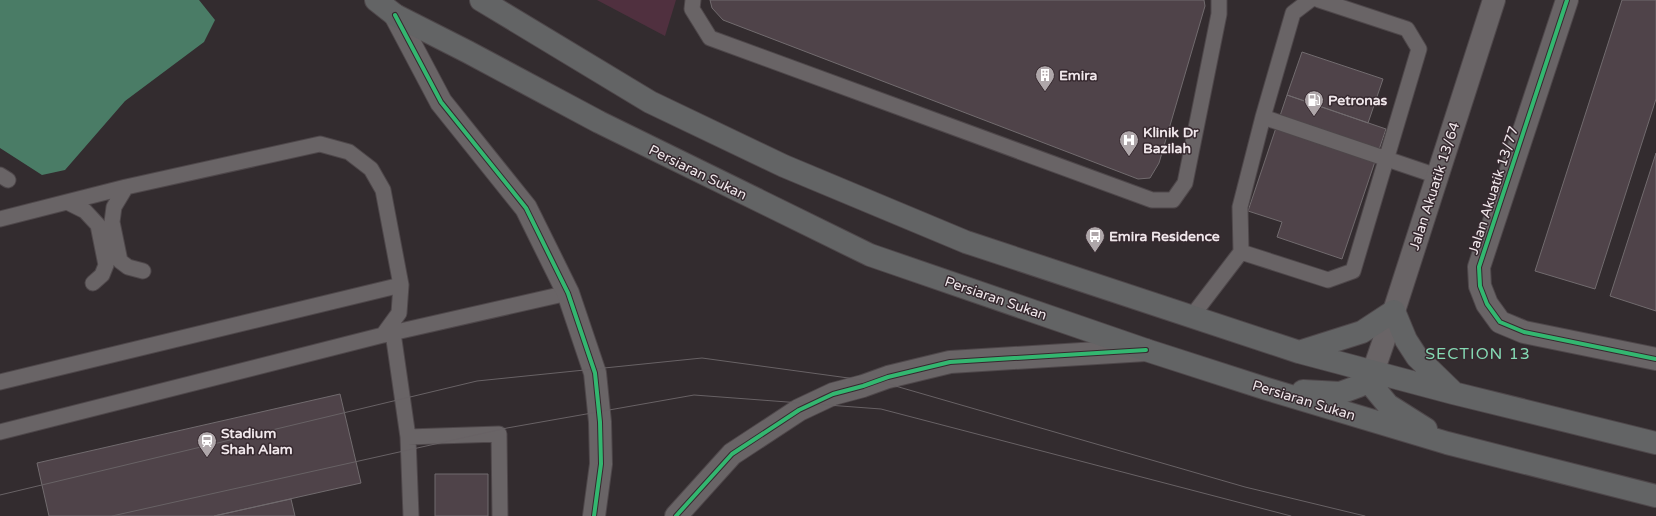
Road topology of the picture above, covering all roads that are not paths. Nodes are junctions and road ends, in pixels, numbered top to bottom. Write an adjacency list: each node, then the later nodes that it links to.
1 (376, 0): 10 (main road, Persiaran Sukan)
2 (481, 0): 24 (main road)
3 (693, 0): 4 (lane)
4 (1219, 0)
5 (1310, 0): 11 (lane)
6 (1319, 0): 9 (lane)
7 (1567, 0): 28 (street, Jalan Akuatik 13/77)
8 (1492, 1): 13 (street, Jalan Akuatik 13/64)
9 (1358, 6): 12 (lane)
10 (395, 15): 22 (street); 26 (main road, Persiaran Sukan)
11 (1263, 117): 12 (lane); 17 (lane)
12 (1386, 158): 13 (lane); 17 (lane)
13 (1437, 176): 23 (street, Jalan Akuatik 13/64)
14 (126, 187): 15 (lane); 18 (lane); 21 (lane)
15 (67, 202): 16 (lane); 18 (lane)
16 (0, 218)
17 (1241, 252): 24 (lane)
18 (113, 263): 19 (lane); 20 (lane)
19 (143, 271)
20 (93, 282)
21 (401, 285): 25 (lane); 30 (lane)
22 (568, 293): 25 (lane); 40 (street)
23 (1394, 311): 27 (main road); 29 (street, Jalan Akuatik 13/64); 32 (main road)
24 (1192, 316): 27 (main road)
25 (388, 334): 33 (lane); 34 (lane)
26 (1146, 350): 31 (main road, Persiaran Sukan); 41 (street)
27 (1299, 352): 29 (main road)
28 (1656, 359)
29 (1373, 372): 31 (main road); 32 (main road); 35 (main road)
30 (0, 382)
31 (1267, 389): 35 (main road, Persiaran Sukan)
32 (1454, 393): 36 (main road)
33 (0, 432)
34 (408, 437): 38 (lane); 39 (lane)
35 (1448, 443): 37 (main road, Persiaran Sukan)
36 (1656, 443)
37 (1656, 496)
38 (411, 516)
39 (500, 516)
40 (594, 516)
41 (676, 516)

